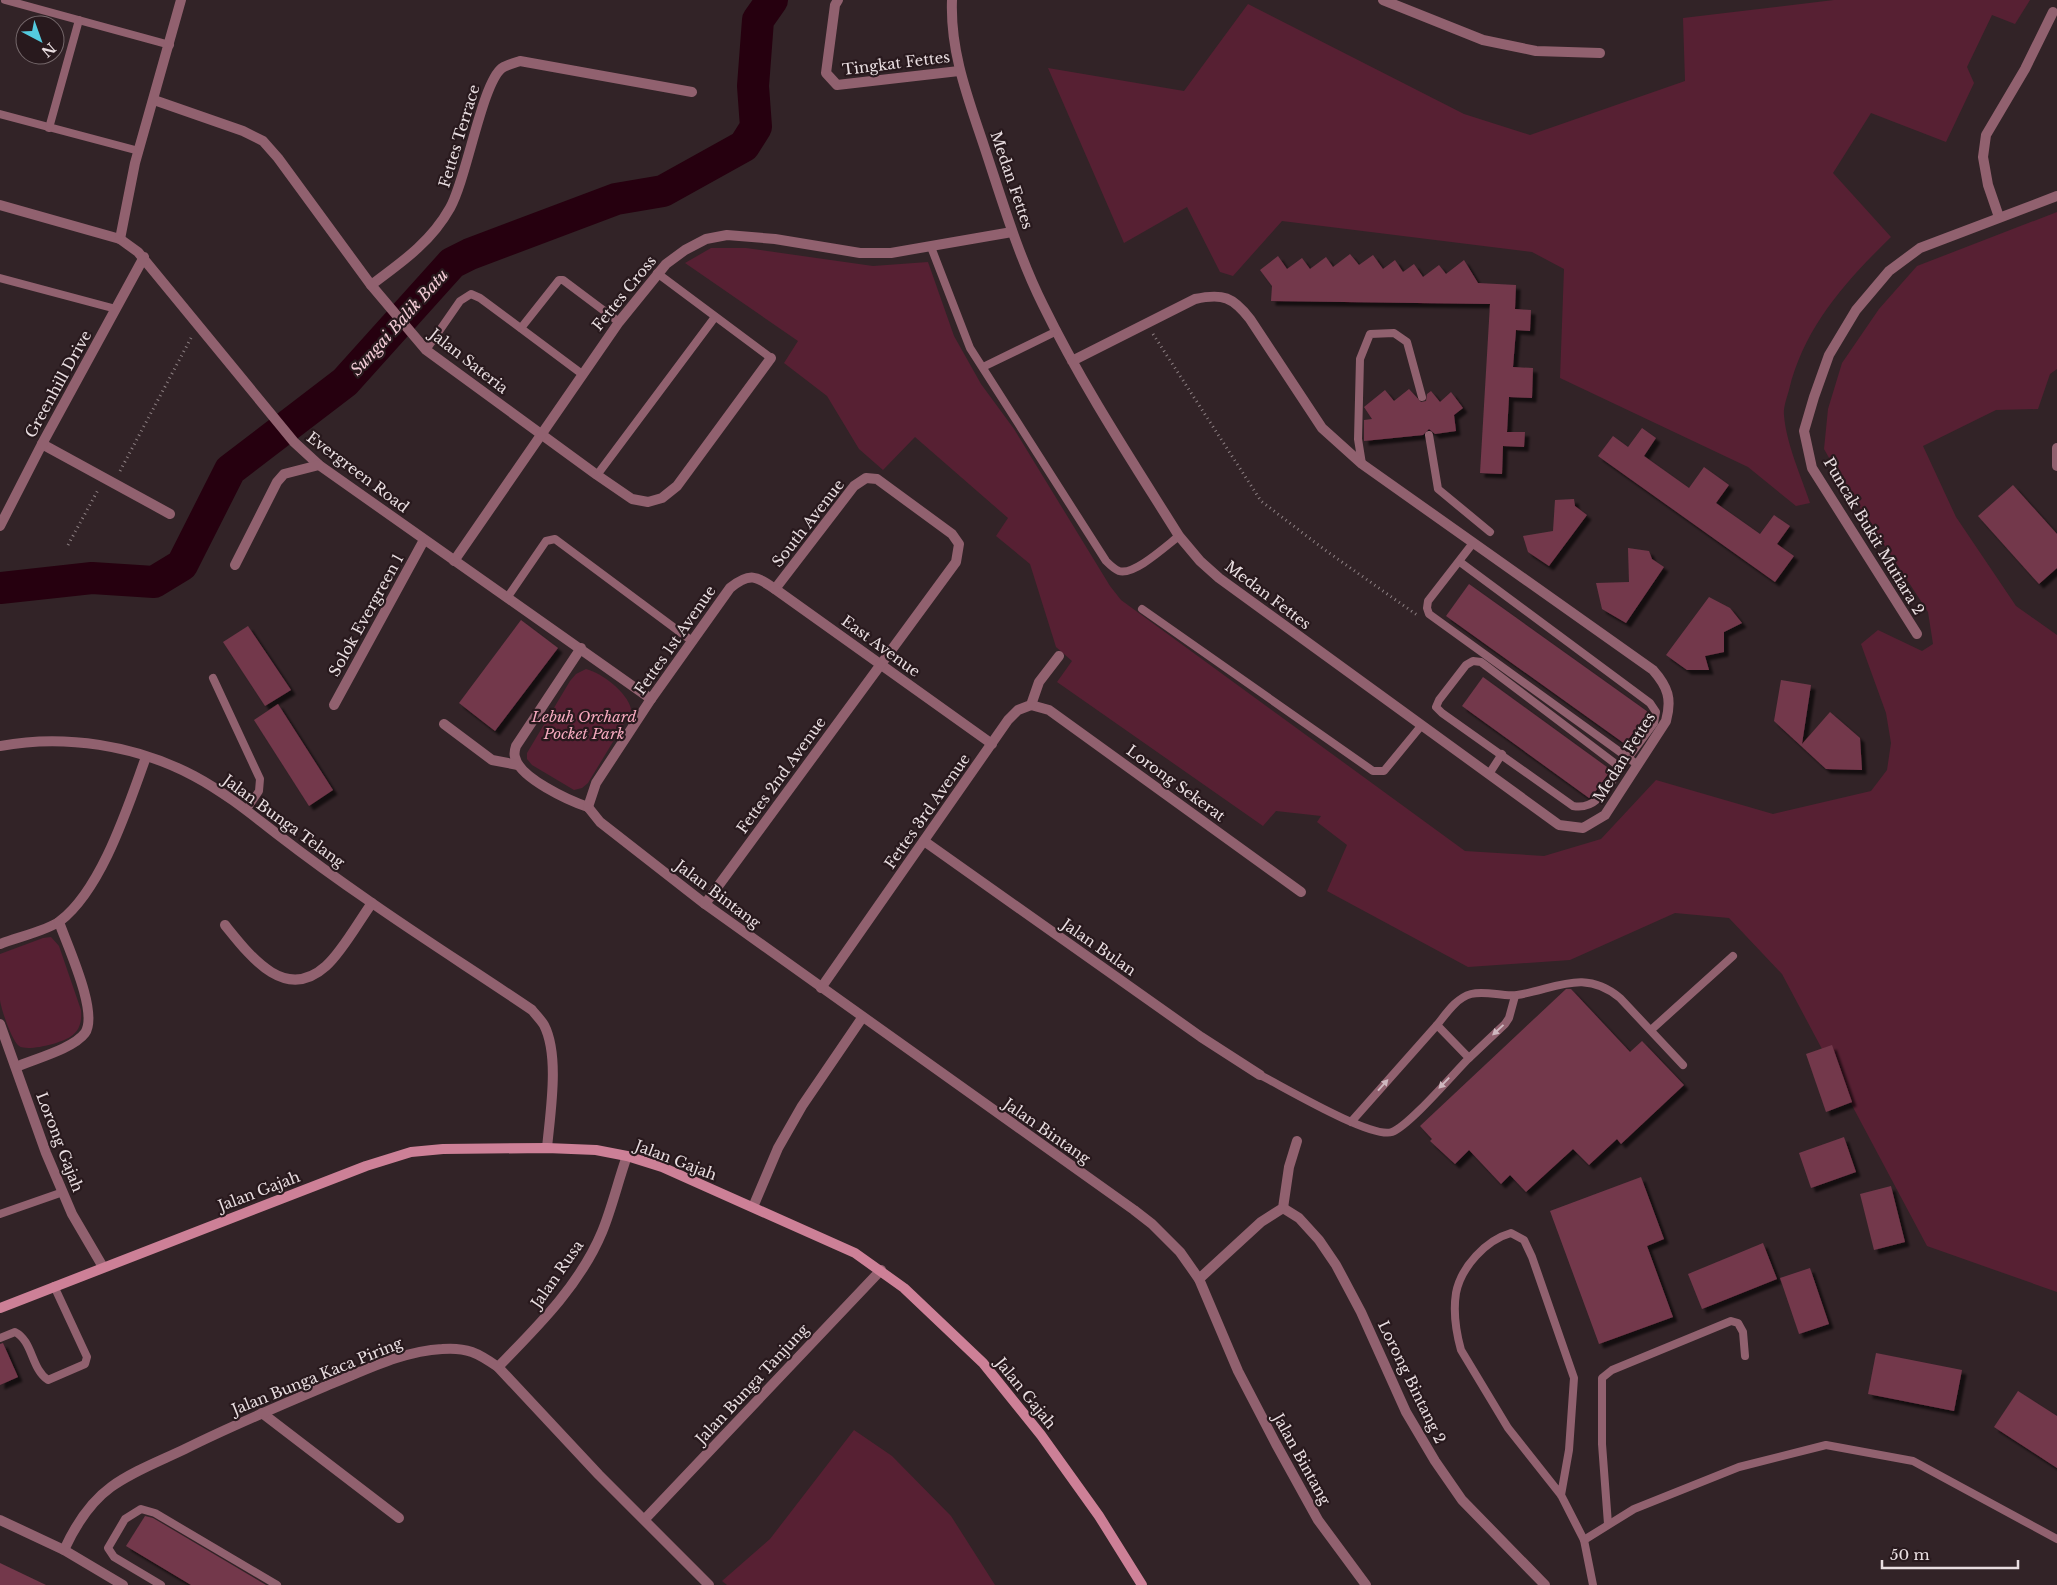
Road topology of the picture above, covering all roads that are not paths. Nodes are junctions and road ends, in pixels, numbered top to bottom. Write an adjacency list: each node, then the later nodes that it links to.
1 (5, 0): 7 (lane)
2 (181, 0): 8 (street)
3 (838, 0): 10 (street, Tingkat Fettes)
4 (952, 0): 10 (street, Medan Fettes)
5 (1383, 0): 9 (street)
6 (2053, 12): 18 (street)
7 (79, 20): 8 (lane); 14 (lane)
8 (170, 45): 12 (street)
9 (1600, 53)
10 (959, 71): 19 (street, Medan Fettes)
11 (692, 92): 25 (street, Fettes Terrace)
12 (154, 100): 15 (street); 25 (street, Jalan Sateria)
13 (0, 114): 14 (lane)
14 (49, 128): 15 (lane)
15 (139, 151): 20 (street)
16 (2057, 196): 18 (street, Puncak Bukit Mutiara 2)
17 (0, 205): 20 (street, Evergreen Road)
18 (1999, 217): 59 (street, Puncak Bukit Mutiara 2)
19 (1012, 232): 21 (street, Fettes Cross); 30 (street, Medan Fettes)
20 (120, 239): 22 (street, Evergreen Road)
21 (931, 247): 23 (street, Fettes Cross); 34 (lane)
22 (144, 257): 26 (street, Greenhill Drive); 42 (street, Evergreen Road)
23 (657, 273): 27 (lane); 28 (street, Fettes Cross)
24 (0, 278): 26 (lane)
25 (372, 285): 31 (street, Jalan Sateria)
26 (116, 309): 39 (street, Greenhill Drive)
27 (715, 317): 32 (lane); 44 (lane)
28 (619, 322): 29 (lane); 35 (street, Fettes Cross)
29 (521, 328): 31 (lane); 35 (lane)
30 (1057, 331): 33 (street, Medan Fettes); 34 (lane)
31 (426, 350): 37 (street, Jalan Sateria)
32 (771, 358): 44 (street, Jalan Sateria)
33 (1072, 361): 41 (street, Medan Fettes); 48 (street, Medan Fettes)
34 (983, 368): 48 (lane)
35 (582, 374): 37 (street, Fettes Cross)
36 (1422, 397): 41 (lane)
37 (541, 435): 44 (street, Jalan Sateria); 52 (street, Fettes Cross)
38 (1429, 435): 47 (lane)
39 (42, 444): 45 (street); 46 (street, Greenhill Drive)
40 (2057, 448): 43 (street)
41 (1362, 464): 50 (street, Medan Fettes)
42 (319, 465): 49 (street, Evergreen Road); 54 (street)
43 (2057, 466)
44 (596, 475)
45 (170, 514)
46 (0, 526)
47 (1490, 532)
48 (1179, 536): 69 (street, Medan Fettes)
49 (424, 540): 52 (street, Evergreen Road); 66 (street, Solok Evergreen 1)
50 (1473, 543): 53 (lane); 76 (street, Medan Fettes)
51 (959, 544): 56 (street, South Avenue); 63 (street, Fettes 2nd Avenue)
52 (454, 561): 57 (street, Evergreen Road)
53 (1460, 562): 74 (lane); 74 (lane)
54 (235, 565)
55 (750, 576): 56 (street, East Avenue); 60 (street, Fettes 1st Avenue)
56 (775, 589): 63 (street, East Avenue)
57 (508, 598): 60 (lane); 61 (street, Evergreen Road)
58 (1142, 608): 69 (lane)
59 (1917, 634)
60 (692, 642): 65 (street, Fettes 1st Avenue)
61 (581, 648): 65 (street, Evergreen Road); 75 (street)
62 (1059, 656): 67 (street)
63 (881, 664): 70 (street, East Avenue); 83 (street, Fettes 2nd Avenue)
64 (213, 678): 79 (lane)
65 (651, 699): 78 (street, Fettes 1st Avenue)
66 (334, 705)
67 (1031, 705): 70 (street, Fettes 3rd Avenue); 81 (street, Lorong Sekerat)
68 (444, 724): 75 (street)
69 (1422, 726): 77 (street, Medan Fettes)
70 (992, 744): 80 (street, Fettes 3rd Avenue)
71 (0, 746): 73 (street, Jalan Bunga Telang)
72 (1502, 754): 72 (lane); 77 (lane)
73 (146, 757): 79 (street, Jalan Bunga Telang); 84 (street)
74 (1628, 758): 76 (lane)
75 (518, 765): 78 (street)
76 (1638, 765): 77 (street, Medan Fettes)
77 (1489, 774)
78 (588, 807): 83 (street, Jalan Bintang)
79 (247, 809): 82 (street, Jalan Bunga Telang)
80 (924, 841): 88 (street, Fettes 3rd Avenue); 97 (street, Jalan Bulan)
81 (1301, 892)
82 (372, 903): 85 (street); 100 (street, Jalan Bunga Telang)
83 (705, 904): 88 (street, Jalan Bintang)
84 (59, 922): 86 (street); 96 (street)
85 (225, 925)
86 (0, 944)
87 (1734, 956): 93 (lane)
88 (821, 988): 90 (street, Jalan Bintang)
89 (1515, 996): 92 (lane); 93 (lane); 94 (lane, one-way to 94)
90 (862, 1018): 103 (street); 108 (street, Jalan Bintang)
91 (0, 1024): 96 (street, Lorong Gajah)
92 (1437, 1025): 94 (lane); 98 (lane, one-way to 92)
93 (1651, 1030): 95 (lane)
94 (1469, 1058): 98 (lane, one-way to 98)
95 (1683, 1065)
96 (16, 1067): 102 (street, Lorong Gajah)
97 (1260, 1075): 98 (lane)
98 (1350, 1122)
99 (1297, 1141): 104 (street)
100 (547, 1148): 101 (street, Jalan Gajah); 106 (street, Jalan Gajah)
101 (626, 1156): 103 (street, Jalan Gajah); 113 (street, Jalan Rusa)
102 (63, 1192): 105 (lane); 106 (street, Lorong Gajah)
103 (753, 1207): 107 (street, Jalan Gajah)
104 (1283, 1208): 108 (street); 129 (street, Lorong Bintang 2)
105 (0, 1214)
106 (103, 1267): 109 (street, Jalan Gajah)
107 (881, 1270): 117 (street, Jalan Bunga Tanjung); 127 (street, Jalan Gajah)
108 (1199, 1279): 128 (street, Jalan Bintang)
109 (54, 1286): 110 (street, Jalan Gajah); 111 (lane)
110 (0, 1308)
111 (0, 1338)
112 (1745, 1356): 119 (lane)
113 (498, 1367): 114 (street, Jalan Bunga Kaca Piring); 117 (street, Jalan Bunga Kaca Piring)
114 (262, 1413): 116 (street); 122 (street, Jalan Bunga Kaca Piring)
115 (1561, 1495): 115 (lane); 121 (lane)
116 (399, 1518)
117 (645, 1519): 126 (street, Jalan Bunga Kaca Piring)
118 (0, 1520): 122 (street)
119 (1608, 1524): 120 (lane); 121 (lane)
120 (2057, 1539)
121 (1584, 1540): 130 (lane)
122 (64, 1550): 123 (street)
123 (123, 1585)
124 (161, 1585): 125 (lane)
125 (277, 1585)
126 (710, 1585)
127 (1142, 1585)
128 (1366, 1585)
129 (1545, 1585)
130 (1593, 1585)

